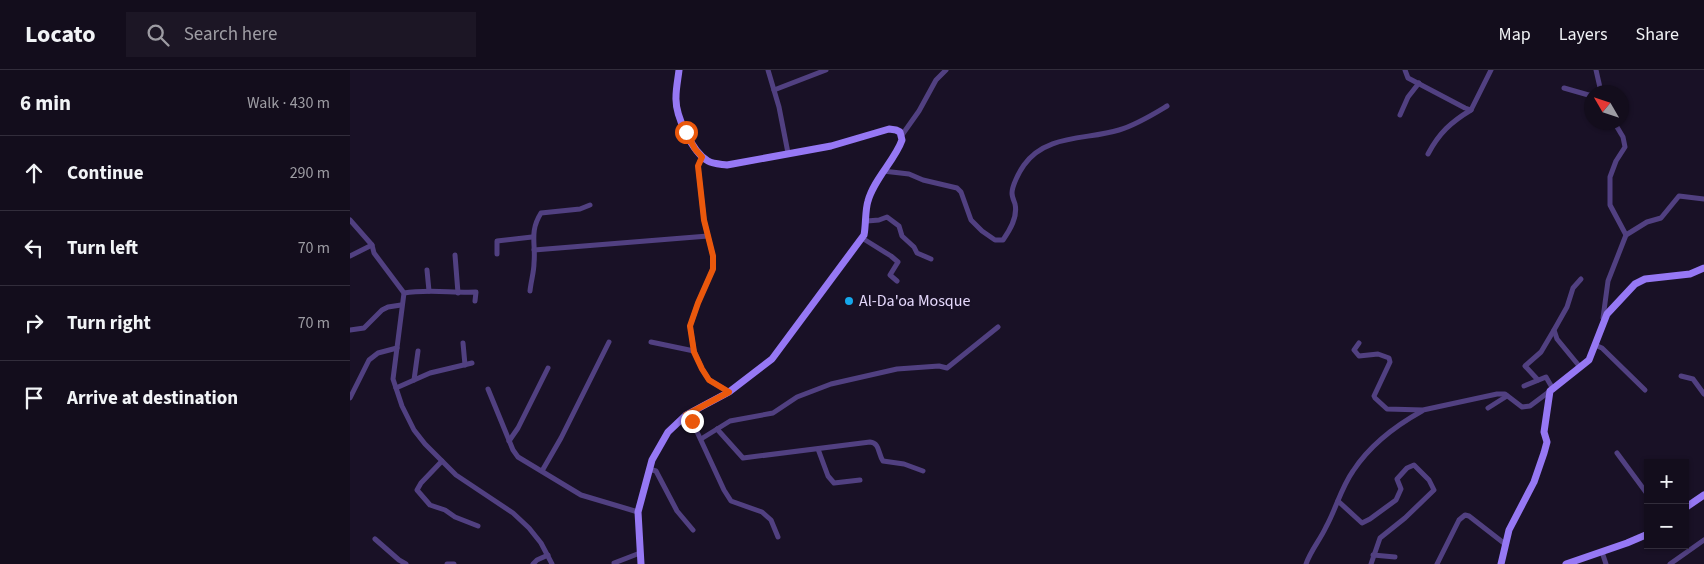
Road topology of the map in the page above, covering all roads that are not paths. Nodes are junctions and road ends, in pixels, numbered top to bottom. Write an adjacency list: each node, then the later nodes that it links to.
1 (679, 70): 20 (street)
2 (768, 70): 11 (street)
3 (826, 70): 11 (street)
4 (946, 70): 17 (street)
5 (1405, 70): 8 (street)
6 (1492, 70): 14 (street)
7 (1596, 70): 9 (street)
8 (1419, 83): 14 (street); 15 (street)
9 (1599, 85)
10 (1564, 88): 12 (street)
11 (774, 90): 18 (street)
12 (1584, 94)
13 (1167, 106): 21 (street)
14 (1471, 110): 19 (street)
15 (1400, 115)
16 (1619, 130): 26 (street)
17 (902, 135): 18 (street); 21 (street)
18 (788, 153): 20 (street)
19 (1428, 154)
20 (702, 157): 27 (street)
21 (882, 172): 25 (street)
22 (1704, 199): 26 (street)
23 (590, 204): 28 (street)
24 (350, 220): 30 (street)
25 (867, 221): 29 (street); 35 (street)
26 (1626, 235): 46 (street)
27 (708, 236): 31 (street); 57 (street)
28 (532, 237): 31 (street); 32 (street)
29 (862, 238): 39 (street); 70 (street)
30 (372, 245): 34 (street); 42 (street)
31 (534, 250): 41 (street)
32 (497, 254)
33 (456, 255): 43 (street)
34 (350, 256)
35 (931, 259)
36 (1704, 268): 46 (street)
37 (427, 270): 40 (street)
38 (1581, 279): 49 (street)
39 (897, 281)
40 (429, 291): 42 (street); 43 (street)
41 (530, 291)
42 (404, 293): 45 (street)
43 (458, 293): 44 (street)
44 (475, 301)
45 (402, 305): 48 (street); 55 (street)
46 (1602, 326): 54 (street)
47 (998, 327): 77 (street)
48 (350, 330)
49 (1554, 330): 60 (street); 64 (street)
50 (609, 342): 84 (street)
51 (651, 342): 57 (street)
52 (463, 343): 59 (street)
53 (1359, 343): 75 (street)
54 (1595, 344): 60 (street); 69 (street)
55 (397, 348): 66 (street); 73 (street)
56 (418, 351): 63 (street)
57 (694, 352): 70 (street)
58 (472, 363): 59 (street)
59 (465, 365): 63 (street)
60 (1580, 367): 68 (street)
61 (548, 368): 79 (street)
62 (1681, 376): 71 (street)
63 (414, 380): 66 (street)
64 (1538, 380): 65 (street); 68 (street)
65 (1524, 386)
66 (396, 388): 82 (street)
67 (488, 389): 79 (street)
68 (1552, 390): 72 (street); 98 (street)
69 (1645, 390)
70 (729, 392): 76 (street)
71 (1704, 394)
72 (1507, 396): 74 (street); 75 (street)
73 (350, 398)
74 (1488, 408)
75 (1424, 410): 89 (street)
76 (686, 415): 78 (street); 83 (street)
77 (717, 429): 78 (street); 80 (street)
78 (701, 439): 95 (street)
79 (509, 441): 84 (street)
80 (818, 449): 85 (street); 86 (street)
81 (1617, 453): 87 (street)
82 (442, 461): 92 (street); 101 (street)
83 (649, 469): 91 (street); 93 (street)
84 (542, 471): 91 (street)
85 (923, 471)
86 (860, 480)
87 (1644, 489)
88 (1704, 495): 90 (street)
89 (1338, 501): 102 (street); 111 (street)
90 (1689, 505)
91 (638, 512): 100 (street)
92 (478, 526)
93 (693, 530)
94 (1644, 536): 99 (street)
95 (778, 537)
96 (375, 539): 105 (street)
97 (1704, 540): 117 (street)
98 (1505, 544): 113 (street); 114 (street)
99 (1602, 552): 115 (street); 116 (street)
100 (640, 553): 104 (street); 110 (street)
101 (548, 555): 108 (street); 109 (street)
102 (1373, 555): 103 (street); 112 (street)
103 (1395, 557)
104 (614, 563)
105 (406, 564)
106 (447, 564): 107 (street)
107 (454, 564)
108 (533, 564)
109 (552, 564)
110 (641, 564)
111 (1306, 564)
112 (1371, 564)
113 (1437, 564)
114 (1501, 564)
115 (1566, 564)
116 (1606, 564)
117 (1670, 564)

